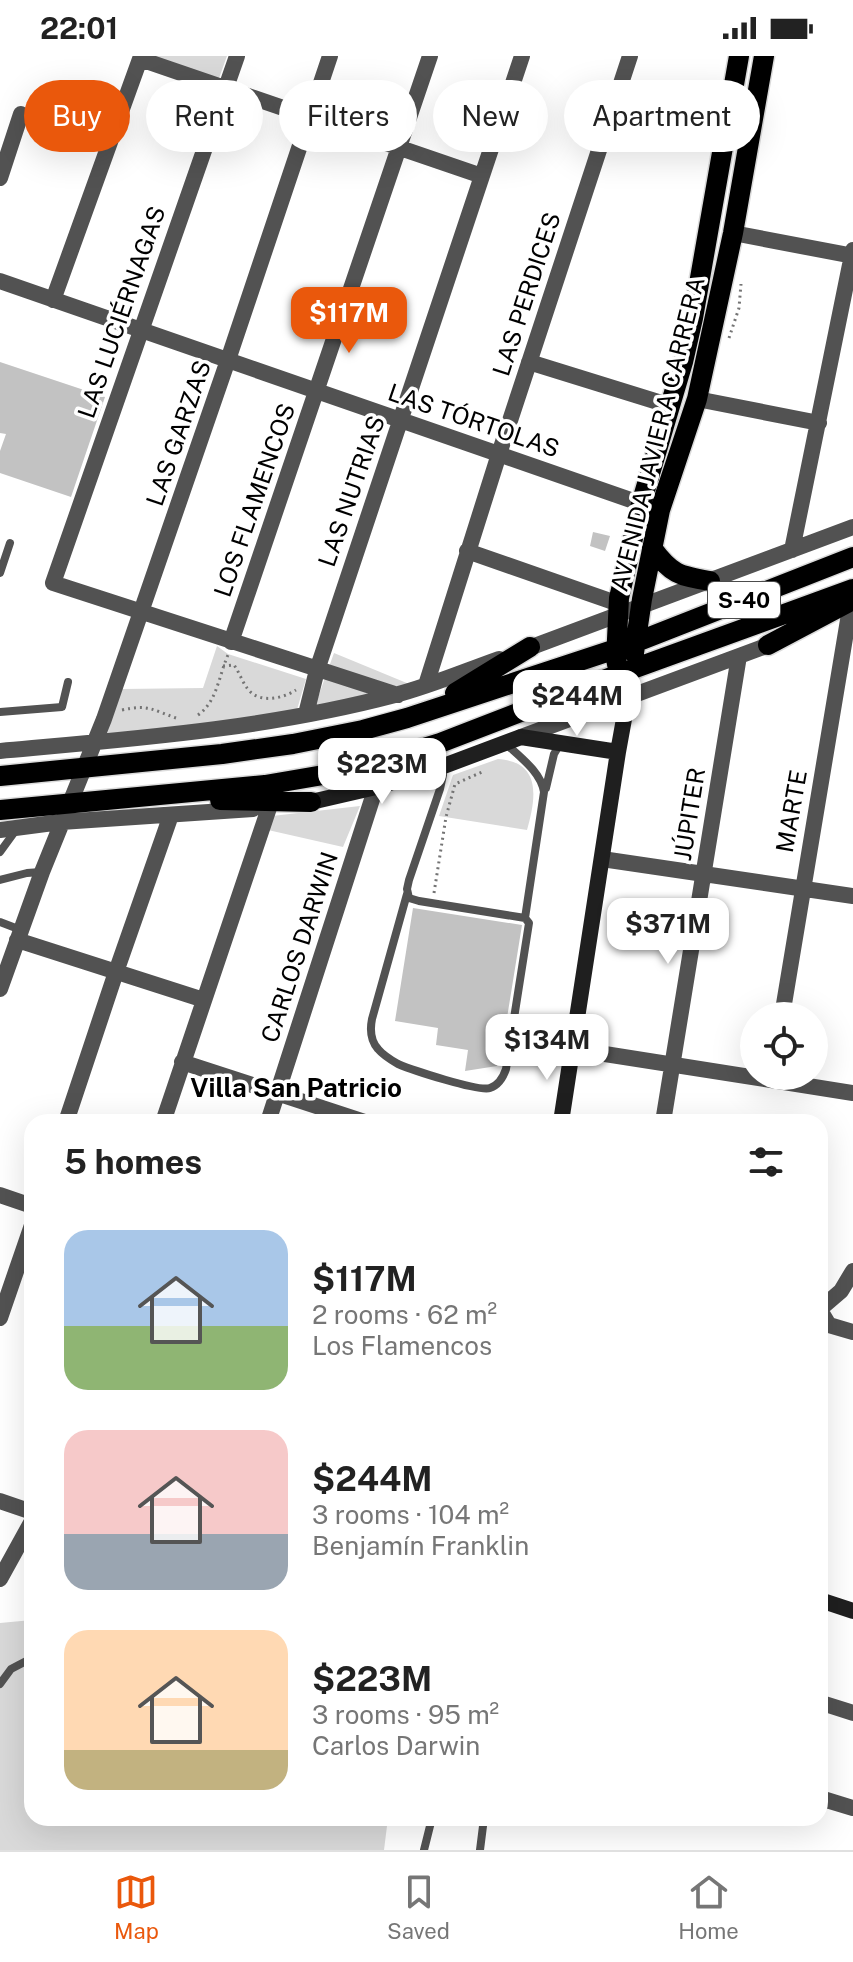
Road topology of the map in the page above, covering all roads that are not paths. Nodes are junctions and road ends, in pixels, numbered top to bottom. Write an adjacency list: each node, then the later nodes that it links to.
1 (237, 56): 9 (street, LAS LUCIÉRNAGAS)
2 (330, 56): 10 (street, LAS GARZAS)
3 (430, 56): 11 (street, LOS FLAMENCOS)
4 (522, 56): 17 (street, LAS NUTRIAS)
5 (630, 56): 26 (street, LAS PERDICES)
6 (739, 56): 20 (main road, AVENIDA JAVIERA CARRERA)
7 (764, 56): 19 (main road, AVENIDA JAVIERA CARRERA)
8 (202, 80): 23 (street)
9 (228, 80)
10 (322, 80)
11 (417, 95)
12 (21, 114): 18 (street)
13 (203, 152): 24 (street, LAS LUCIÉRNAGAS)
14 (297, 152): 25 (street, LAS GARZAS)
15 (398, 152): 27 (street, LOS FLAMENCOS)
16 (411, 152): 17 (street)
17 (482, 176): 30 (street, LAS NUTRIAS)
18 (0, 178)
19 (733, 233): 20 (main road); 21 (street); 28 (main road, AVENIDA JAVIERA CARRERA)
20 (705, 246): 29 (main road, AVENIDA JAVIERA CARRERA)
21 (853, 254): 31 (street)
22 (0, 281): 23 (street, LAS TÓRTOLAS)
23 (53, 300): 24 (street, LAS TÓRTOLAS)
24 (140, 330): 25 (street, LAS TÓRTOLAS); 46 (street, LAS LUCIÉRNAGAS)
25 (228, 360): 27 (street, LAS TÓRTOLAS); 46 (street, LAS GARZAS)
26 (529, 362): 29 (street); 32 (street, LAS PERDICES)
27 (316, 391): 30 (street, LAS TÓRTOLAS); 47 (street, LOS FLAMENCOS)
28 (697, 399): 31 (street); 33 (main road, AVENIDA JAVIERA CARRERA)
29 (671, 406): 33 (main road, AVENIDA JAVIERA CARRERA)
30 (400, 420): 32 (street, LAS TÓRTOLAS); 53 (street, LAS NUTRIAS)
31 (819, 423): 37 (street)
32 (499, 454): 33 (street, LAS TÓRTOLAS); 38 (street, LAS PERDICES)
33 (651, 507): 36 (main road, AVENIDA JAVIERA CARRERA); 45 (main road, AVENIDA JAVIERA CARRERA)
34 (853, 527): 37 (street)
35 (10, 543): 40 (lane)
36 (652, 548): 41 (main road); 43 (main road, AVENIDA JAVIERA CARRERA)
37 (792, 550): 41 (street)
38 (467, 551): 45 (street); 55 (street, LAS PERDICES)
39 (853, 557): 49 (main road, S-40)
40 (0, 573)
41 (710, 581): 43 (street)
42 (853, 589): 52 (main road, S-40)
43 (640, 608): 45 (street); 49 (main road, AVENIDA JAVIERA CARRERA)
44 (852, 609): 48 (main road); 86 (street, MARTE)
45 (618, 610): 49 (main road, AVENIDA JAVIERA CARRERA); 50 (street)
46 (142, 612): 47 (street); 62 (street, LAS GARZAS)
47 (231, 642): 53 (street)
48 (768, 645): 51 (street)
49 (625, 646): 52 (main road, AVENIDA JAVIERA CARRERA); 60 (main road, S-40)
50 (530, 647): 55 (street); 60 (main road)
51 (739, 656): 57 (street); 84 (street, JÚPITER)
52 (626, 671): 57 (main road, AVENIDA JAVIERA CARRERA); 72 (main road, S-40)
53 (316, 673): 56 (street); 59 (street, LAS NUTRIAS)
54 (68, 682): 58 (lane)
55 (426, 685): 56 (street)
56 (398, 695): 59 (street)
57 (628, 697): 61 (street); 66 (street)
58 (0, 712)
59 (306, 714): 62 (street)
60 (407, 718): 67 (main road, S-40)
61 (521, 737): 63 (street); 64 (street)
62 (96, 742): 65 (street); 67 (street, LAS GARZAS)
63 (505, 743): 68 (street); 71 (lane)
64 (561, 743): 66 (street); 71 (lane)
65 (0, 751)
66 (618, 752): 82 (street)
67 (85, 767): 69 (main road, S-40); 73 (street, LAS GARZAS)
68 (441, 767): 70 (street); 87 (lane)
69 (0, 776)
70 (376, 787): 74 (street); 101 (street, CARLOS DARWIN)
71 (544, 792): 89 (lane)
72 (149, 795): 73 (main road, S-40); 74 (main road)
73 (71, 802): 76 (main road, S-40); 78 (street, LAS GARZAS)
74 (311, 802): 75 (street)
75 (269, 808): 77 (street); 94 (street)
76 (0, 810)
77 (171, 815): 78 (street); 92 (street)
78 (61, 822): 79 (street); 83 (street, LAS GARZAS)
79 (18, 828): 80 (street); 81 (lane)
80 (0, 830)
81 (0, 852)
82 (602, 859): 84 (street); 96 (street)
83 (42, 872): 85 (lane); 91 (street, LAS GARZAS)
84 (703, 874): 86 (street); 98 (street, JÚPITER)
85 (0, 880)
86 (803, 889): 88 (street); 95 (street, MARTE)
87 (407, 894): 89 (lane); 89 (lane)
88 (853, 896)
89 (525, 918)
90 (0, 922): 91 (lane)
91 (19, 935): 92 (street); 93 (street, LAS GARZAS)
92 (116, 972): 94 (street); 103 (street)
93 (0, 989)
94 (204, 1000): 97 (street)
95 (784, 1002)
96 (573, 1049): 98 (street); 107 (street)
97 (182, 1062): 101 (street); 104 (street)
98 (672, 1065): 99 (street); 108 (street, JÚPITER)
99 (740, 1074)
100 (828, 1088): 102 (street)
101 (277, 1093): 105 (street, CARLOS DARWIN); 106 (street)
102 (853, 1093)
103 (69, 1114)
104 (166, 1114)
105 (270, 1114)
106 (341, 1114)
107 (562, 1114)
108 (664, 1114)
109 (0, 1195): 110 (street)
110 (24, 1203)
111 (24, 1248): 114 (street)
112 (853, 1271): 113 (street)
113 (828, 1302)
114 (0, 1318)
115 (828, 1323): 116 (street)
116 (853, 1332)
117 (0, 1501): 118 (street)
118 (24, 1509)
119 (24, 1536): 120 (street)
120 (0, 1579)
121 (828, 1603): 122 (street)
122 (853, 1611)
123 (24, 1662): 124 (lane)
124 (0, 1684)
125 (828, 1705): 126 (street)
126 (853, 1713)
127 (828, 1800): 128 (street)
128 (853, 1808)
129 (430, 1826): 131 (lane)
130 (483, 1826): 132 (lane)
131 (424, 1850)
132 (480, 1850)

